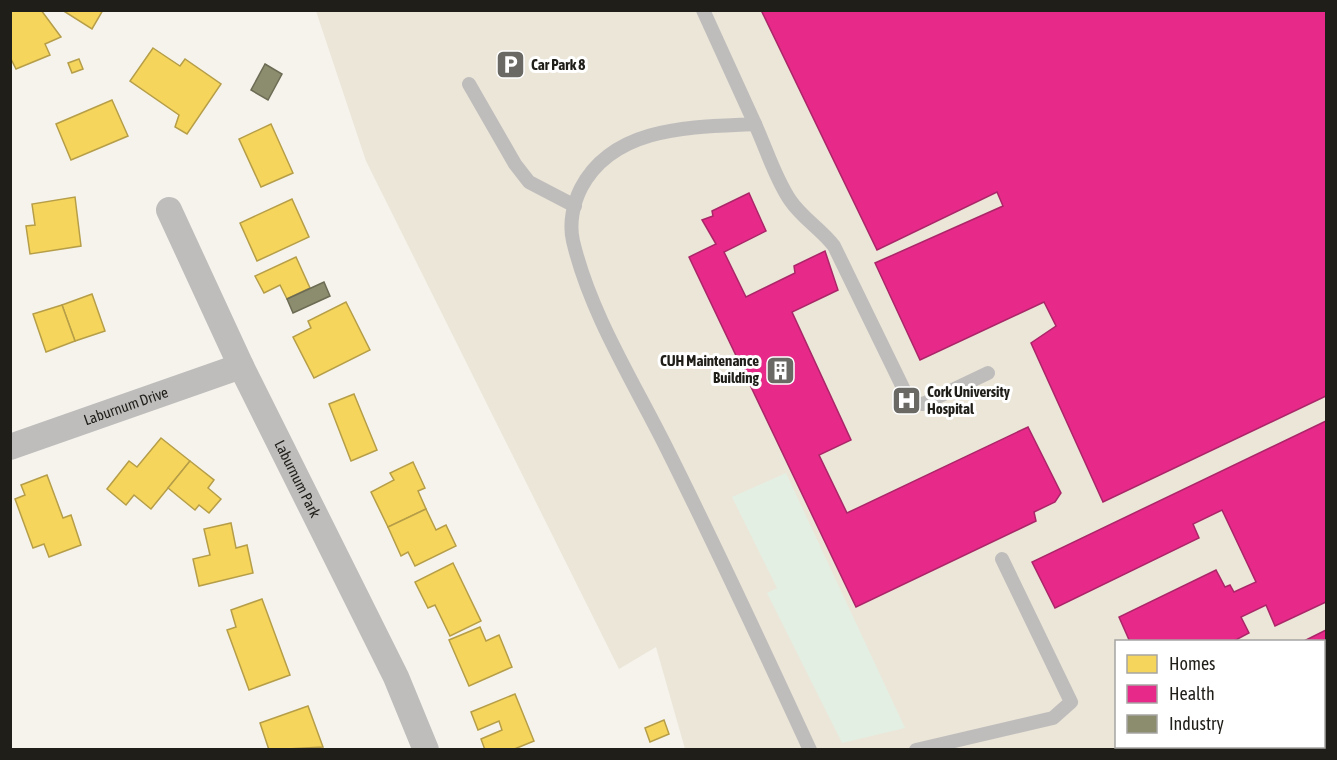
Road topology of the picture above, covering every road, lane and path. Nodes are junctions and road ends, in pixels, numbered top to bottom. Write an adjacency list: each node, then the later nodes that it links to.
1 (703, 10): 3 (lane)
2 (469, 84): 4 (lane)
3 (755, 124): 4 (lane); 7 (lane)
4 (575, 206): 11 (lane)
5 (169, 210): 6 (street, Laburnum Park)
6 (241, 366): 8 (street, Laburnum Drive); 10 (street, Laburnum Park)
7 (988, 373)
8 (10, 447)
9 (1002, 559): 12 (lane)
10 (426, 750)
11 (810, 750)
12 (916, 750)

